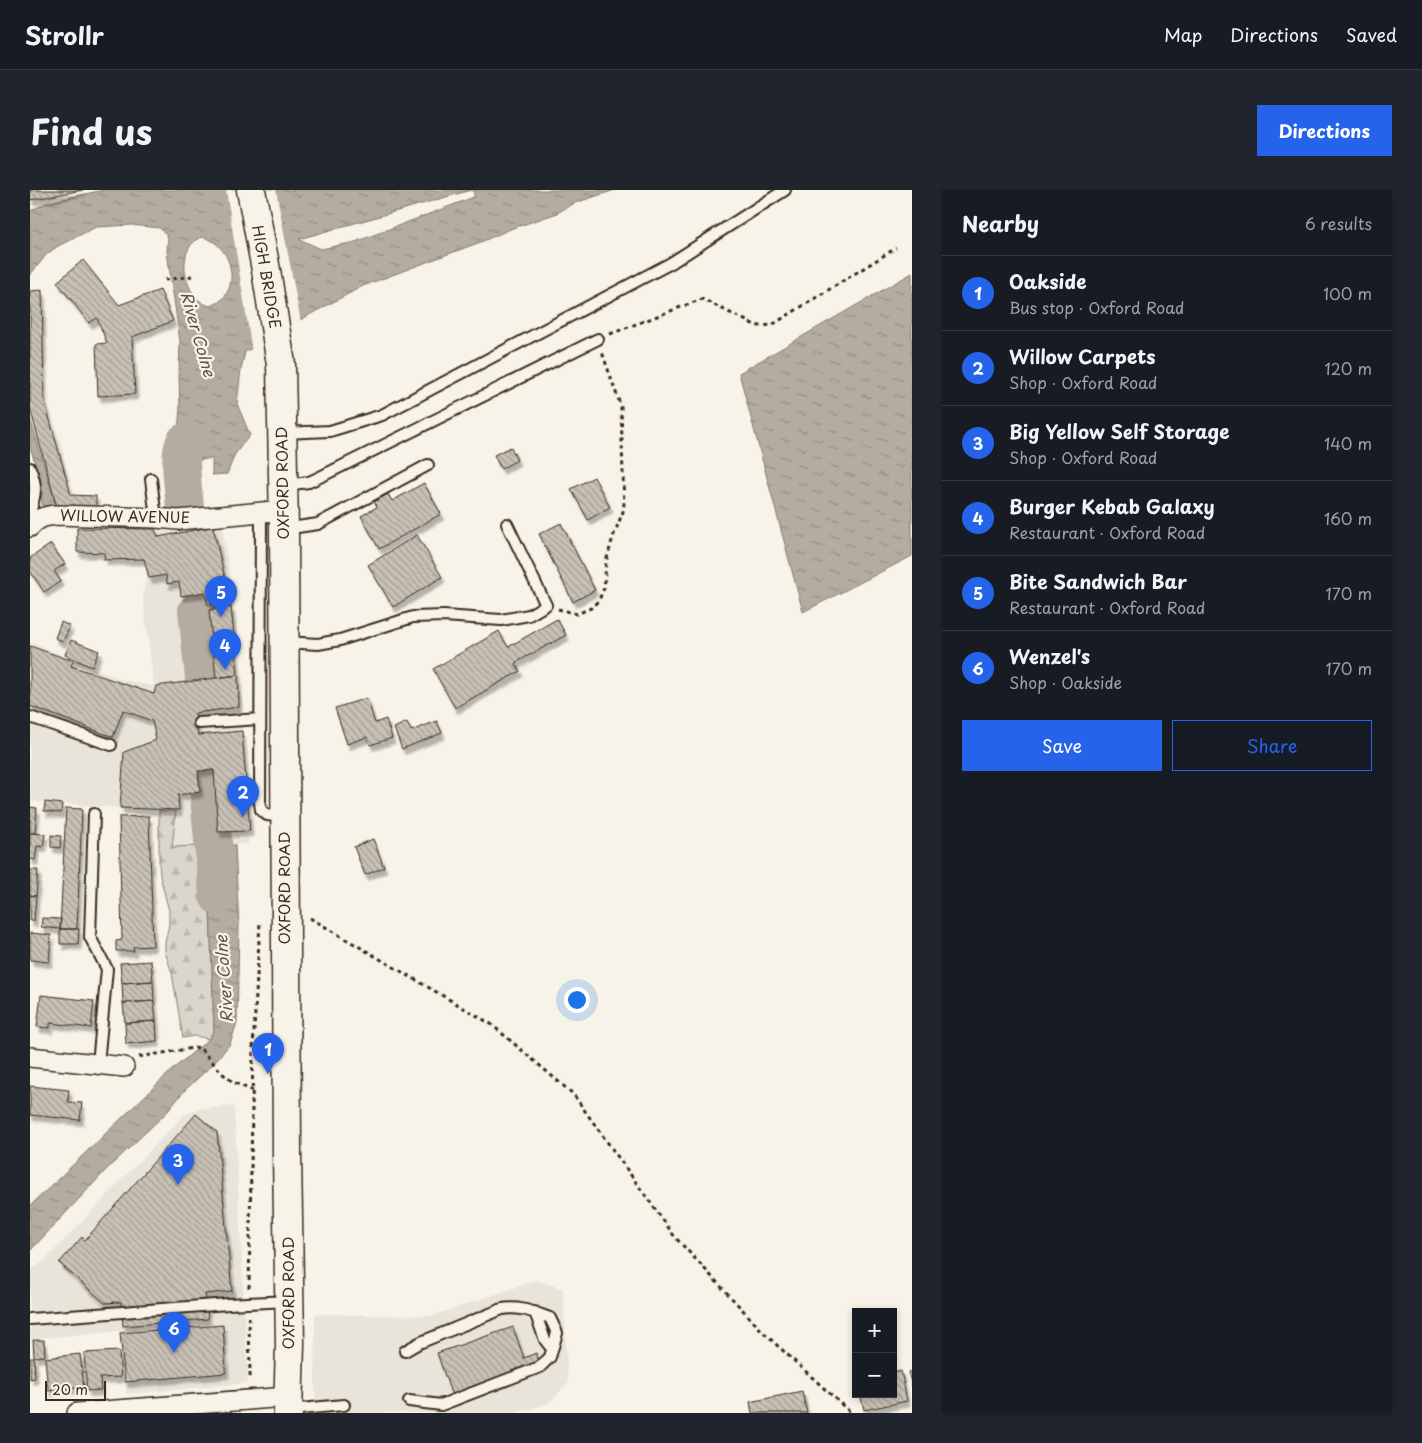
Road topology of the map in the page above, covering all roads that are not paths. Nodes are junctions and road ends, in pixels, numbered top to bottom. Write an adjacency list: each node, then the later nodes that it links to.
1 (250, 190): 4 (main road, HIGH BRIDGE)
2 (785, 190): 5 (lane)
3 (598, 339): 9 (lane)
4 (281, 364): 5 (main road, OXFORD ROAD)
5 (282, 433): 9 (main road, OXFORD ROAD)
6 (428, 465): 9 (lane)
7 (30, 468): 10 (lane)
8 (151, 479): 11 (lane)
9 (278, 509): 11 (street, WILLOW AVENUE); 14 (main road, OXFORD ROAD); 16 (lane)
10 (35, 512): 11 (street, WILLOW AVENUE); 13 (street, WILLOW AVENUE)
11 (156, 518)
12 (507, 524): 14 (lane)
13 (30, 527)
14 (284, 642): 20 (main road, OXFORD ROAD)
15 (30, 717): 18 (lane)
16 (260, 719): 17 (lane); 20 (lane)
17 (199, 723)
18 (110, 745)
19 (94, 814): 22 (lane)
20 (285, 817): 24 (main road, OXFORD ROAD)
21 (30, 1057): 22 (street)
22 (98, 1064): 23 (street)
23 (124, 1068)
24 (290, 1301): 25 (lane); 29 (main road, OXFORD ROAD)
25 (30, 1320)
26 (405, 1350): 27 (lane)
27 (408, 1400)
28 (344, 1405): 29 (lane)
29 (288, 1406): 30 (street)
30 (135, 1411): 31 (street)
31 (77, 1413)

